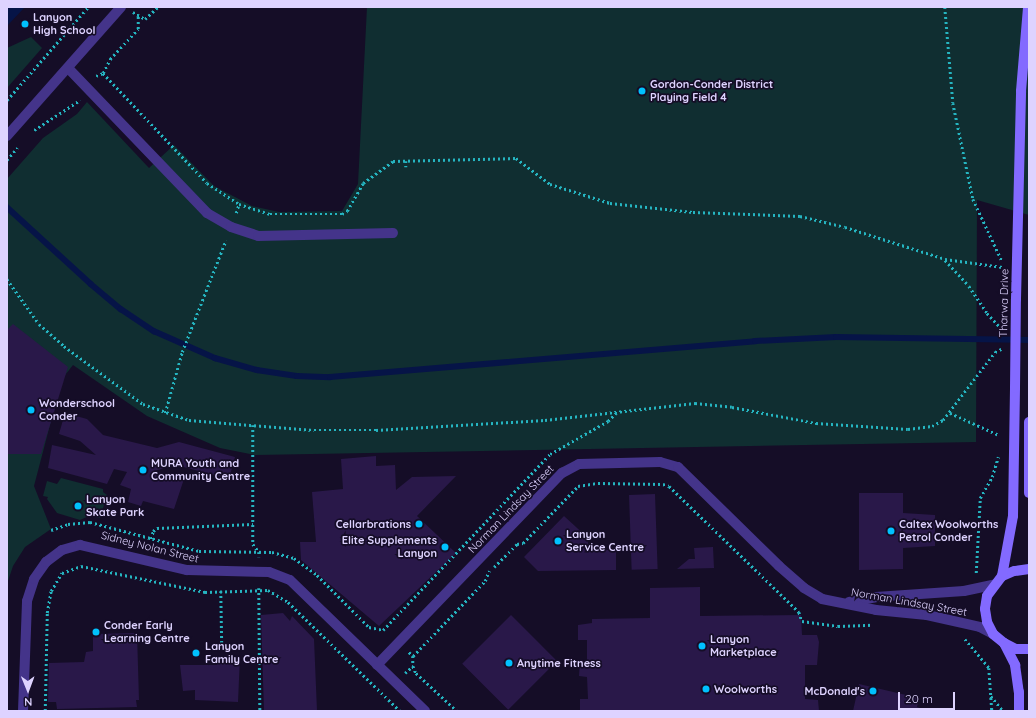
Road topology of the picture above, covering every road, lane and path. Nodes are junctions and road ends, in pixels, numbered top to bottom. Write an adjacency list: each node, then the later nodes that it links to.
1 (88, 7): 9 (path)
2 (121, 7): 7 (street)
3 (158, 7): 14 (path)
4 (945, 7): 19 (path)
5 (1028, 7): 6 (main road, Tharwa Drive)
6 (1028, 34): 39 (main road, Tharwa Drive, bridge)
7 (68, 68): 8 (street); 11 (street)
8 (87, 87): 10 (path); 16 (street)
9 (7, 100)
10 (28, 134)
11 (7, 136)
12 (19, 146): 13 (path)
13 (7, 160)
14 (406, 161): 15 (path); 18 (path)
15 (406, 167)
16 (231, 227): 17 (street); 25 (path)
17 (393, 233)
18 (945, 259): 19 (path); 22 (path)
19 (1004, 267): 20 (path)
20 (1005, 275)
21 (7, 279): 25 (path)
22 (987, 313)
23 (1007, 349): 26 (path)
24 (618, 412): 26 (path); 28 (path); 45 (path)
25 (165, 413): 28 (path)
26 (950, 413): 29 (path)
27 (1029, 422): 31 (main road)
28 (253, 426): 32 (path)
29 (1005, 437)
30 (1000, 450): 38 (path)
31 (1029, 493)
32 (253, 524): 34 (path); 35 (path)
33 (51, 530): 34 (path)
34 (151, 539): 35 (path)
35 (258, 552): 37 (path); 45 (path)
36 (1029, 569): 39 (main road)
37 (259, 571): 41 (path); 55 (street, Sidney Nolan Street); 57 (street, Sidney Nolan Street)
38 (970, 574)
39 (1002, 576): 40 (main road)
40 (993, 585): 43 (street, Norman Lindsay Street); 47 (main road)
41 (259, 589): 42 (path); 59 (path); 60 (path)
42 (222, 591): 52 (path); 58 (path)
43 (843, 603): 47 (street, Norman Lindsay Street); 50 (street, Norman Lindsay Street)
44 (880, 624): 54 (path)
45 (383, 630): 50 (path)
46 (965, 633): 49 (path)
47 (993, 634): 51 (main road)
48 (957, 636): 49 (path)
49 (964, 638): 56 (path)
50 (398, 643): 54 (path); 55 (street, Norman Lindsay Street)
51 (1004, 643): 53 (main road); 65 (main road)
52 (222, 646)
53 (1029, 649)
54 (413, 656): 62 (path)
55 (377, 665): 61 (street, Sidney Nolan Street)
56 (991, 695): 63 (path); 64 (path)
57 (23, 711)
58 (45, 711)
59 (260, 711)
60 (400, 711)
61 (424, 711)
62 (457, 711)
63 (992, 711)
64 (1003, 711)
65 (1019, 711)

